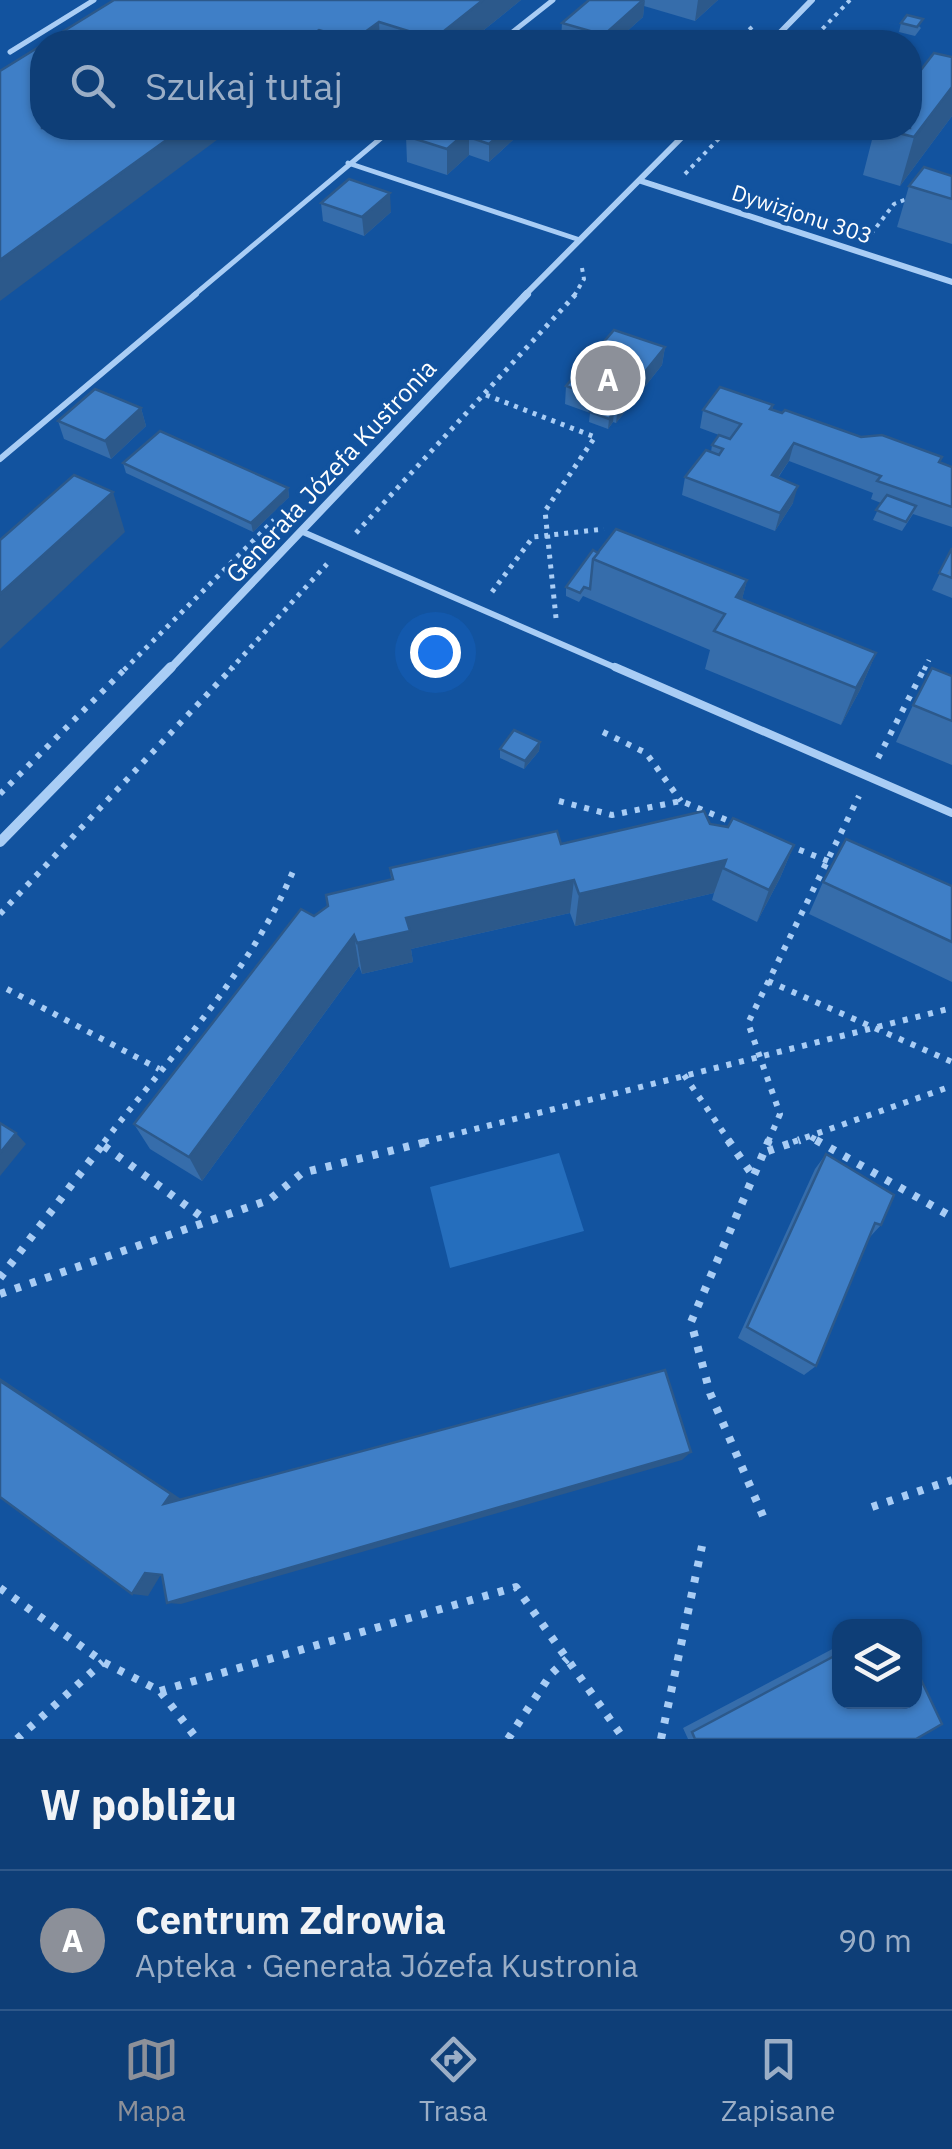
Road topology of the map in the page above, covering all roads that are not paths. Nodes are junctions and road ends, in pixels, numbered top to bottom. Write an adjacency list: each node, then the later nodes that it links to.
1 (94, 0): 4 (lane)
2 (553, 0): 5 (lane)
3 (812, 0): 6 (street)
4 (46, 30)
5 (515, 30)
6 (783, 30)
7 (30, 40): 8 (lane)
8 (10, 52)
9 (378, 140): 11 (lane)
10 (680, 140): 12 (street, Generała Józefa Kustronia)
11 (348, 163): 13 (lane); 15 (lane)
12 (642, 180): 13 (street, Generała Józefa Kustronia); 14 (street, Dywizjonu 303)
13 (580, 240): 16 (street, Generała Józefa Kustronia)
14 (952, 282)
15 (0, 459)
16 (303, 532): 17 (lane); 18 (street, Generała Józefa Kustronia)
17 (952, 814)
18 (0, 842)

